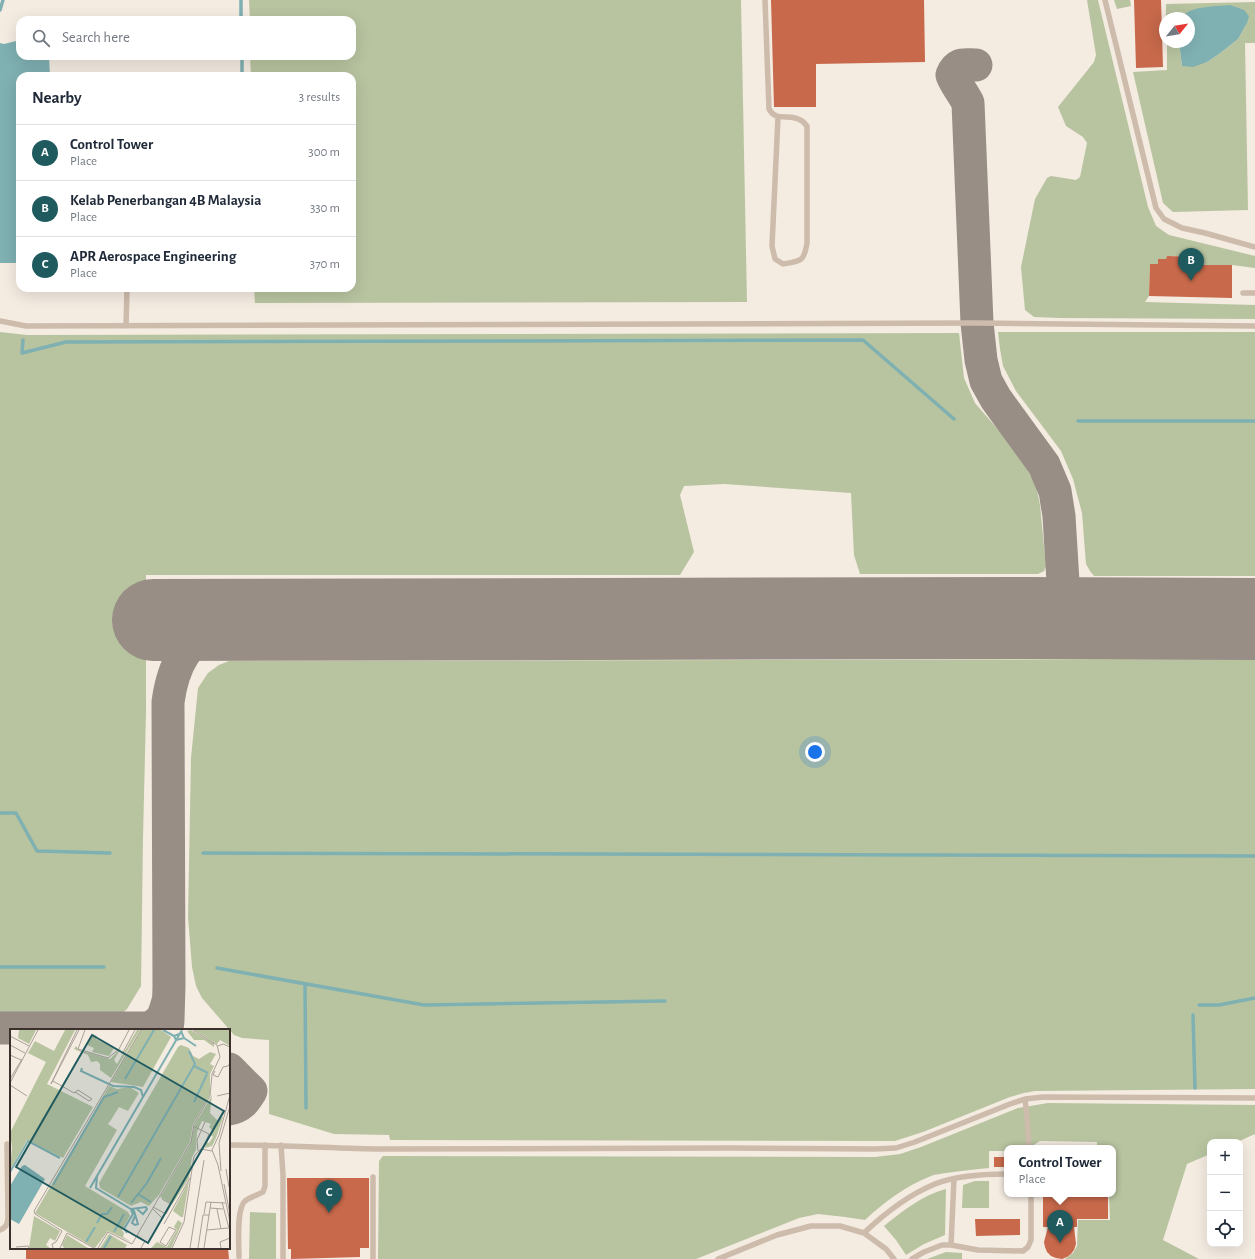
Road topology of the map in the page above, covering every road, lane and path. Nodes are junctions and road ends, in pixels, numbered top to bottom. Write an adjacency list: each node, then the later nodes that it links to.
1 (765, 0): 3 (lane)
2 (1105, 0): 4 (lane)
3 (778, 117): 3 (lane)
4 (1255, 247)
5 (126, 292): 9 (lane)
6 (1243, 293): 7 (lane)
7 (1255, 293)
8 (0, 321): 9 (lane)
9 (126, 326): 10 (lane)
10 (1255, 326)
11 (1255, 1098): 12 (lane)
12 (1025, 1099): 17 (lane); 18 (lane)
13 (0, 1144): 14 (lane)
14 (9, 1144): 23 (lane)
15 (230, 1145): 16 (lane)
16 (265, 1145): 17 (lane); 26 (lane)
17 (281, 1145): 27 (lane)
18 (1029, 1145)
19 (1004, 1174): 21 (lane)
20 (373, 1177): 28 (lane)
21 (954, 1179): 24 (lane); 25 (lane)
22 (1031, 1197): 25 (lane)
23 (0, 1230)
24 (864, 1233): 29 (lane); 30 (lane)
25 (951, 1245): 31 (lane)
26 (239, 1257)
27 (283, 1259)
28 (373, 1259)
29 (718, 1259)
30 (894, 1259)
31 (912, 1259)

